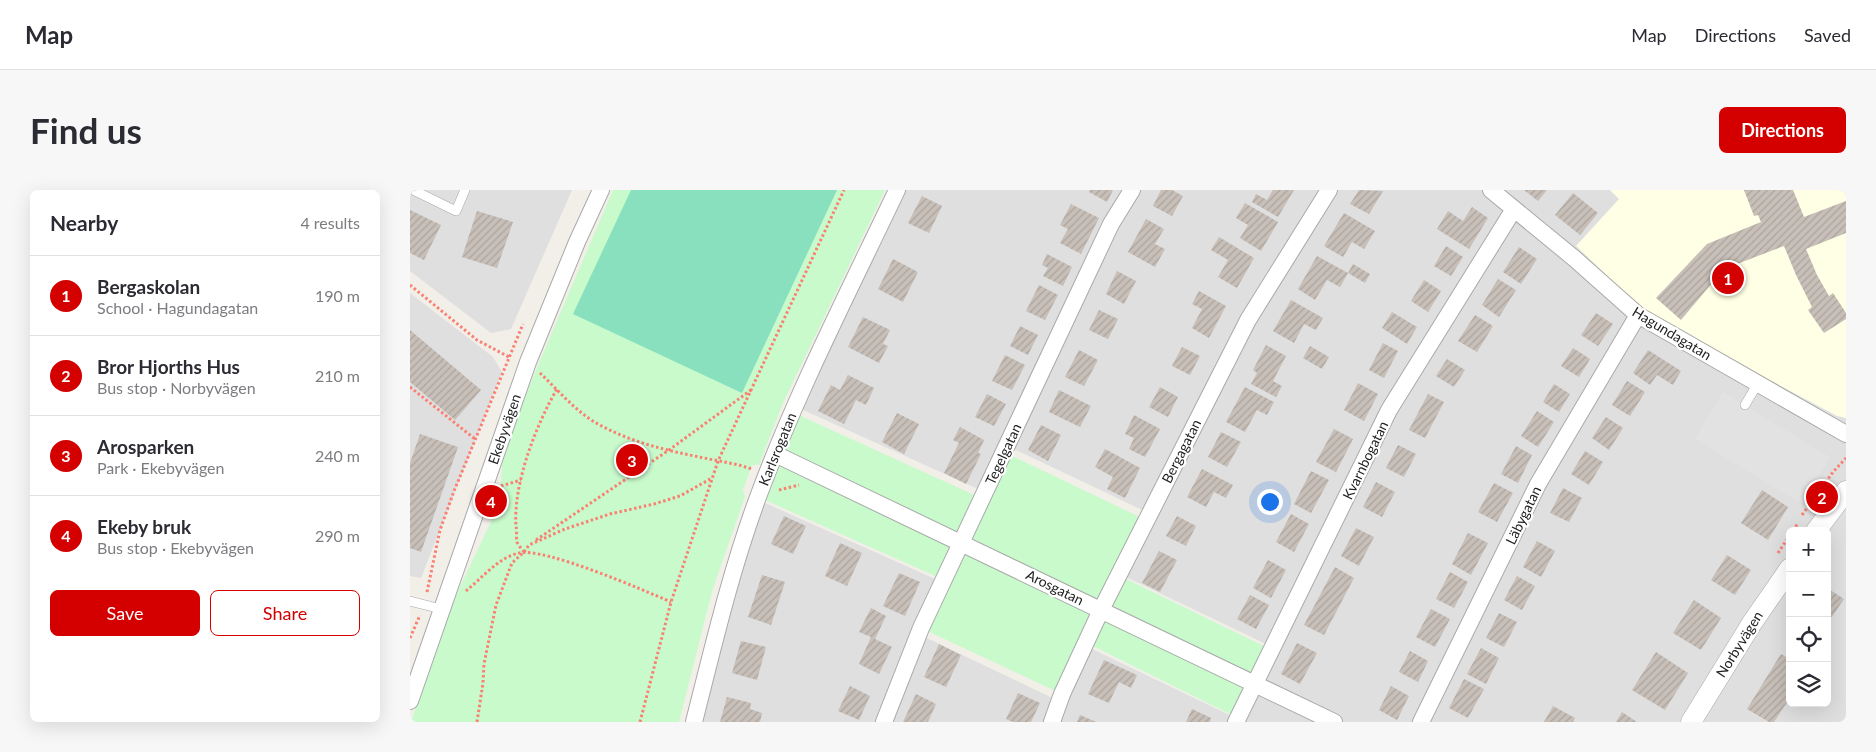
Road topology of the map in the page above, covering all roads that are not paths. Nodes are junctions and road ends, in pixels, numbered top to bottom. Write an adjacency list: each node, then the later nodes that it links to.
1 (413, 190): 2 (lane)
2 (464, 190)
3 (601, 190): 19 (street, Ekebyvägen)
4 (897, 190): 13 (street, Karlsrogatan)
5 (1132, 190): 16 (street, Tegelgatan)
6 (1329, 190): 20 (street, Bergagatan)
7 (1491, 190): 8 (street, Hagundagatan)
8 (1514, 210): 9 (street, Hagundagatan); 21 (street, Kvarnbogatan)
9 (1638, 315): 10 (street, Hagundagatan); 28 (street, Läbygatan)
10 (1758, 383): 11 (lane); 12 (street, Hagundagatan)
11 (1745, 405)
12 (1846, 434)
13 (775, 454): 16 (street, Arosgatan); 23 (street, Karlsrogatan)
14 (1844, 482): 15 (street)
15 (1818, 527)
16 (961, 542): 20 (street, Arosgatan); 24 (street, Tegelgatan)
17 (1787, 572): 29 (street, Norbyvägen)
18 (410, 601): 19 (lane)
19 (441, 609): 22 (street, Ekebyvägen)
20 (1101, 610): 21 (street, Arosgatan); 25 (street, Bergagatan)
21 (1254, 684): 26 (street, Kvarnbogatan); 27 (street, Arosgatan)
22 (410, 701)
23 (694, 722)
24 (884, 722)
25 (1052, 722)
26 (1236, 722)
27 (1334, 722)
28 (1421, 722)
29 (1691, 722)

